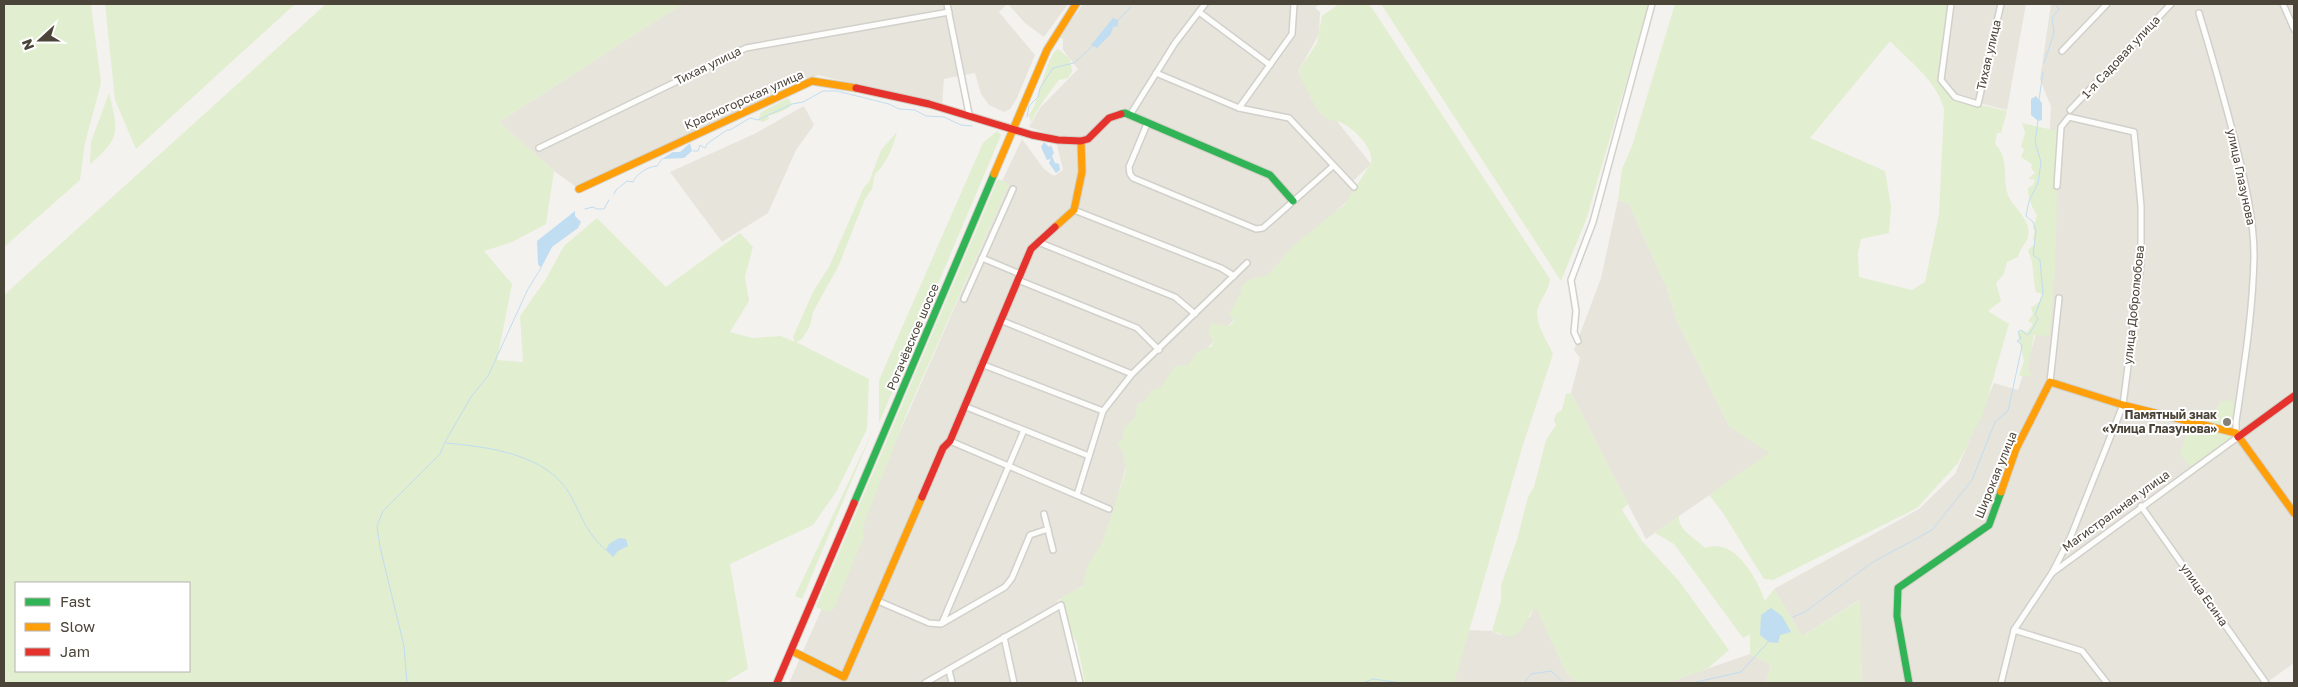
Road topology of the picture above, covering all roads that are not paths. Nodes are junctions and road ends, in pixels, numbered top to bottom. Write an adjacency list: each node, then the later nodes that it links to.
1 (947, 4): 11 (street)
2 (1076, 4): 23 (street, Рогачёвское шоссе)
3 (1205, 4): 12 (street)
4 (1294, 4): 16 (street)
5 (1652, 4): 42 (street)
6 (1951, 4): 7 (street, Тихая улица)
7 (2002, 4)
8 (2107, 4): 15 (street)
9 (2171, 4): 19 (street, 1-я Садовая улица)
10 (2283, 4): 14 (street)
11 (949, 12): 20 (street); 25 (street, Тихая улица)
12 (1199, 12): 16 (street); 17 (street)
13 (2199, 13): 52 (street, улица Глазунова)
14 (2294, 29)
15 (2062, 51)
16 (1270, 65): 18 (street)
17 (1156, 74): 18 (street); 21 (street)
18 (1239, 108): 26 (street)
19 (2070, 110)
20 (969, 114): 23 (street, Красногорская улица); 29 (street, Красногорская улица)
21 (1130, 115): 22 (street); 24 (street)
22 (1147, 124): 31 (street); 31 (street)
23 (1013, 129): 24 (street, Красногорская улица); 68 (street, Рогачёвское шоссе)
24 (1081, 142): 32 (street)
25 (538, 148)
26 (1333, 166): 28 (street); 31 (street)
27 (2057, 186): 48 (street, улица Добролюбова)
28 (1354, 187)
29 (579, 189)
30 (1013, 189): 34 (street)
31 (1293, 201)
32 (1074, 210): 33 (street); 36 (street)
33 (1038, 242): 37 (street); 40 (street)
34 (982, 258): 37 (street); 39 (street)
35 (1247, 263): 36 (street)
36 (1234, 276): 40 (street)
37 (1019, 277): 41 (street); 43 (street)
38 (2058, 298): 46 (street)
39 (964, 299)
40 (1195, 314): 43 (street)
41 (1000, 320): 44 (street); 45 (street)
42 (1578, 341)
43 (1159, 350): 45 (street)
44 (982, 364): 49 (street); 50 (street)
45 (1132, 374): 50 (street)
46 (2050, 382): 48 (street); 75 (street, Широкая улица)
47 (2294, 396): 52 (street, Магистральная улица)
48 (2123, 405): 52 (street); 63 (street, улица Добролюбова)
49 (964, 406): 51 (street); 53 (street)
50 (1103, 411): 54 (street)
51 (1024, 430): 54 (street); 55 (street)
52 (2237, 435): 57 (street, Магистральная улица); 59 (street)
53 (950, 441): 55 (street); 64 (street)
54 (1089, 456): 56 (street)
55 (1008, 466): 56 (street); 65 (street)
56 (1077, 495): 58 (street)
57 (2141, 506): 63 (street, Магистральная улица); 78 (street, улица Есина)
58 (1108, 509)
59 (2294, 513)
60 (1044, 514): 61 (street)
61 (1048, 529): 62 (street); 65 (street)
62 (1054, 550)
63 (2052, 572): 66 (street, Магистральная улица)
64 (878, 601): 65 (street); 68 (street)
65 (941, 624)
66 (2014, 630): 76 (street, Магистральная улица); 77 (street)
67 (1004, 637): 69 (street); 73 (street); 74 (street)
68 (792, 651): 70 (street, Рогачёвское шоссе)
69 (949, 670): 71 (street); 72 (street)
70 (777, 683)
71 (925, 683)
72 (952, 683)
73 (1014, 683)
74 (1080, 683)
75 (1909, 683)
76 (2002, 683)
77 (2108, 683)
78 (2266, 683)

